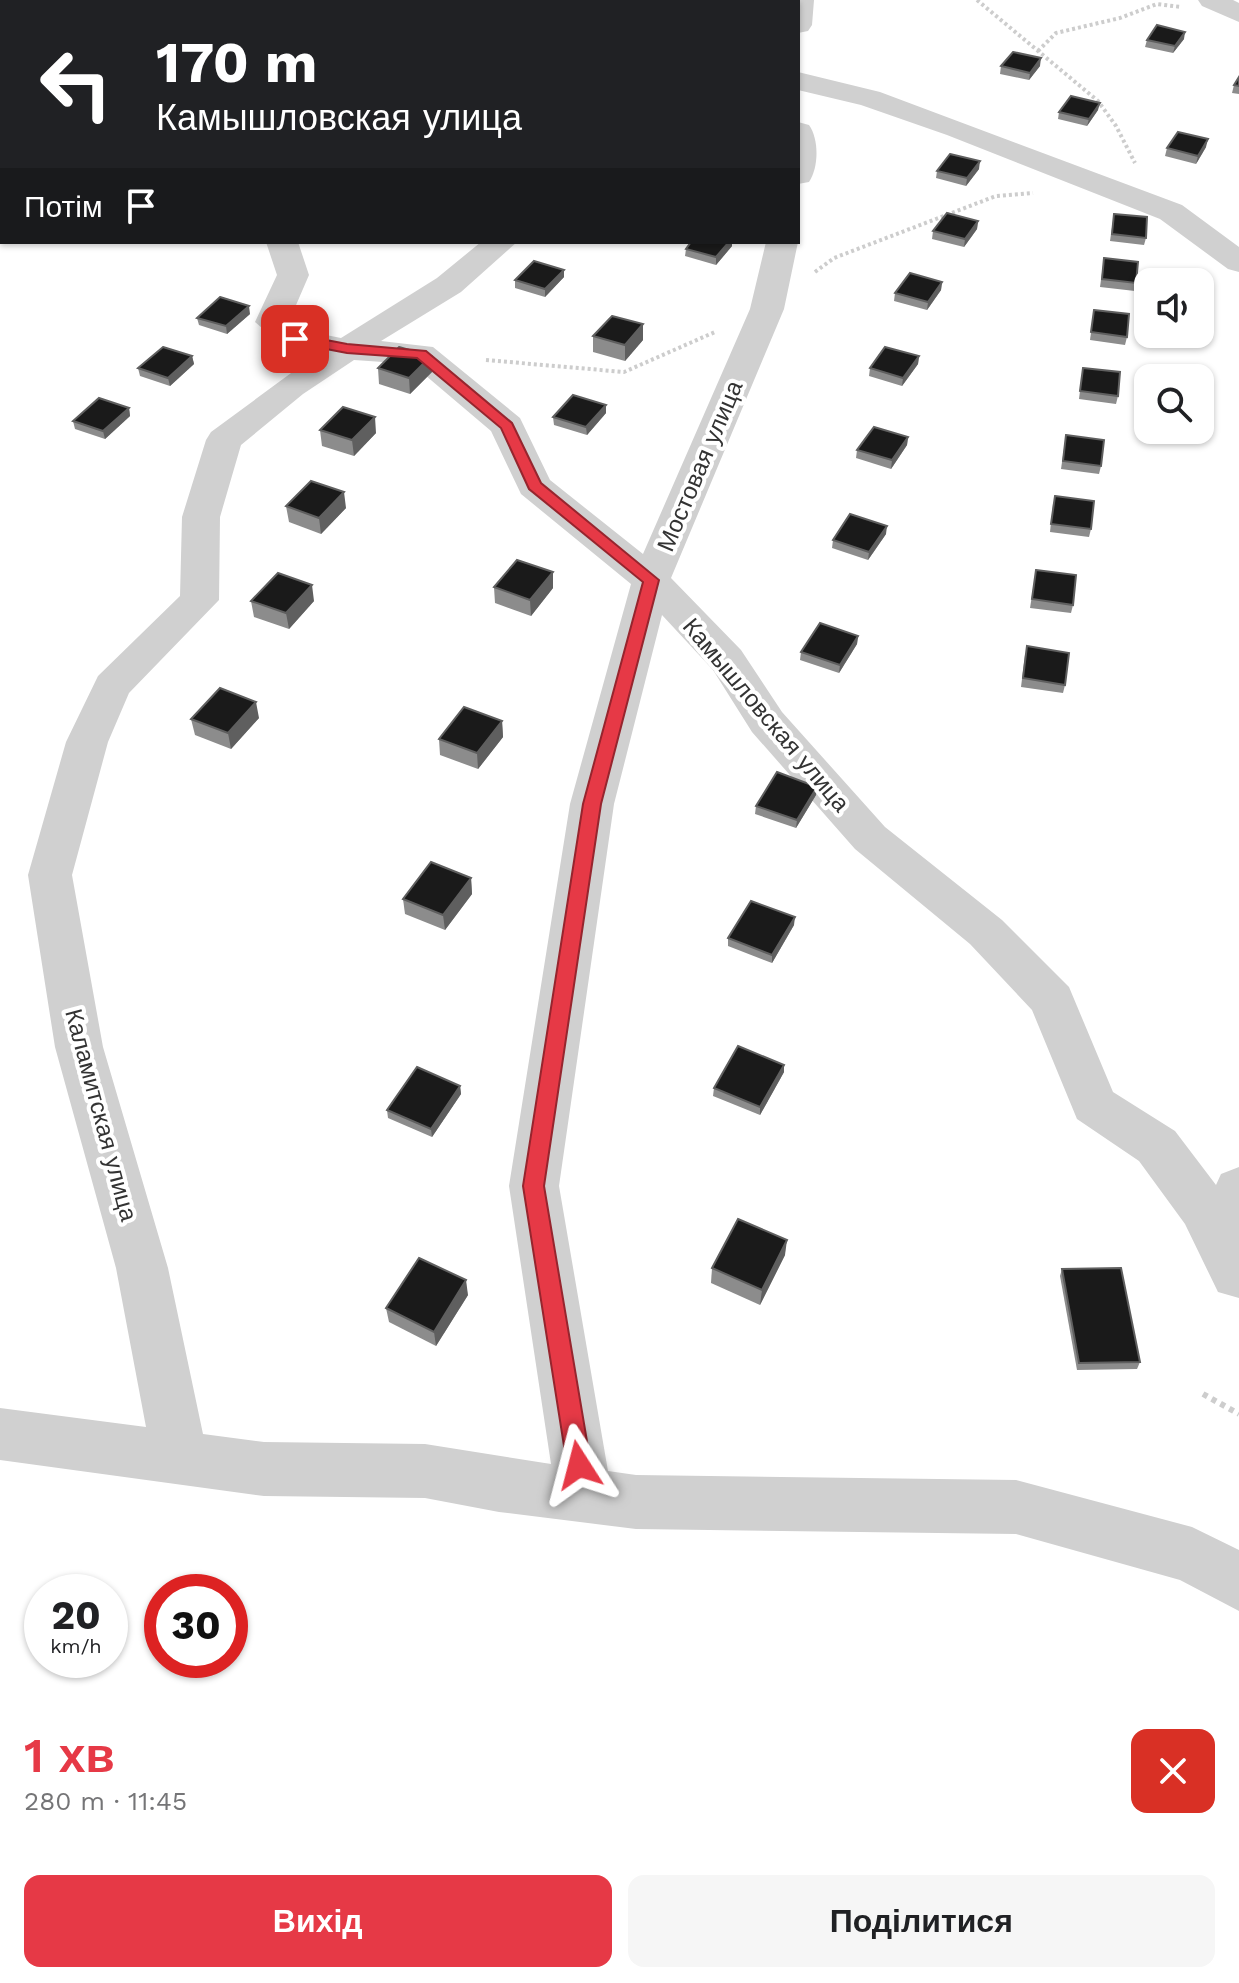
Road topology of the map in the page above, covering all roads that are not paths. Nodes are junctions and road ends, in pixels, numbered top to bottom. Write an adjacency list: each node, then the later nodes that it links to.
1 (1200, 4): 2 (street)
2 (1239, 14)
3 (800, 81): 7 (street)
4 (283, 244): 8 (street, Камышловская улица)
5 (499, 244): 8 (street, Каламитская улица)
6 (782, 244): 9 (street, Мостовая улица)
7 (1239, 262)
8 (347, 349): 9 (street, Камышловская улица); 13 (street, Каламитская улица)
9 (651, 580): 11 (street, Камышловская улица); 14 (street, Мостовая улица)
10 (1239, 1189): 11 (street, Камышловская улица)
11 (1238, 1284)
12 (0, 1434): 13 (street)
13 (180, 1458): 14 (street)
14 (584, 1496): 15 (street)
15 (1239, 1582)

